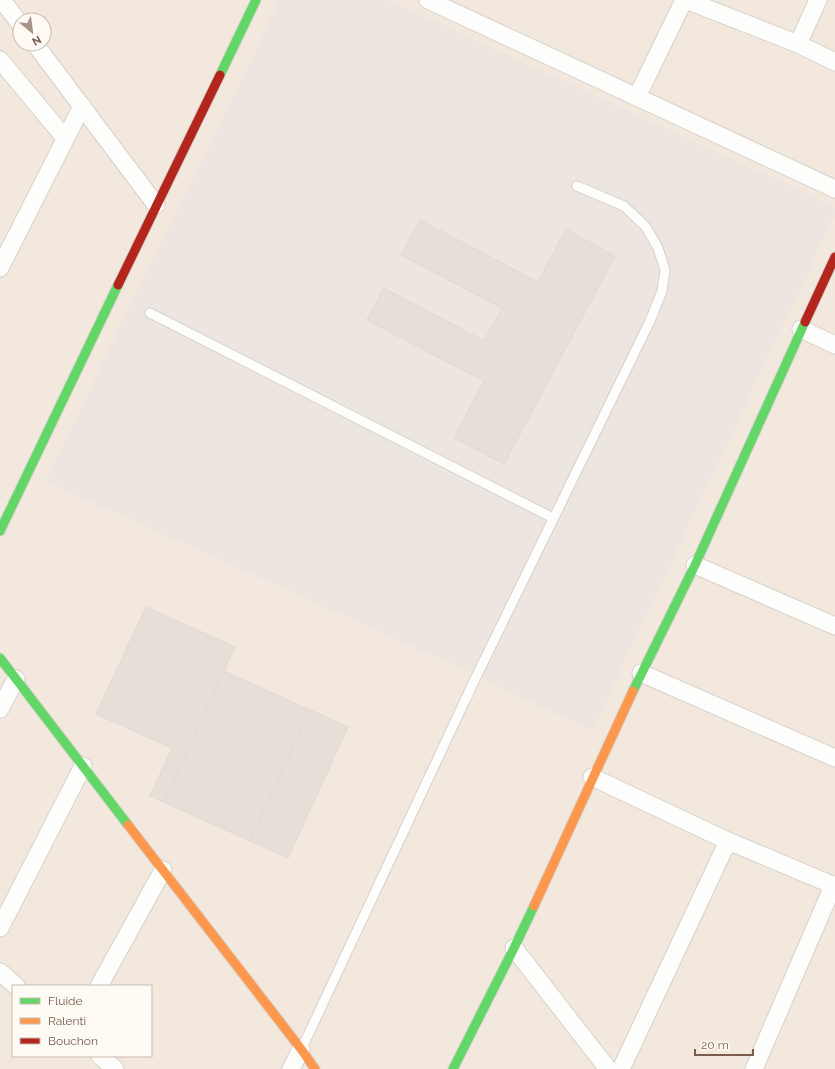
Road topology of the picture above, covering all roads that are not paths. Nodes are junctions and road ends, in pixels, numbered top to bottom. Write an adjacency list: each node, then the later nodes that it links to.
1 (2, 0): 6 (street)
2 (256, 0): 16 (street)
3 (428, 0): 11 (street)
4 (685, 0): 7 (street); 11 (street)
5 (818, 0): 7 (street)
6 (12, 13)
7 (798, 44): 10 (street)
8 (41, 52): 12 (street)
9 (0, 60): 13 (street)
10 (835, 62)
11 (638, 97): 15 (street)
12 (82, 106): 13 (street); 16 (street)
13 (65, 138): 18 (street)
14 (577, 186): 22 (lane)
15 (835, 189)
16 (156, 205): 23 (street)
17 (835, 257): 20 (street)
18 (1, 261)
19 (150, 313): 22 (lane)
20 (801, 329): 21 (street); 24 (street)
21 (835, 344)
22 (553, 518): 41 (lane)
23 (0, 531)
24 (695, 565): 25 (street); 27 (street)
25 (835, 626)
26 (0, 658): 28 (street)
27 (641, 673): 30 (street); 32 (street)
28 (16, 679): 29 (street); 31 (street)
29 (0, 709)
30 (835, 758)
31 (83, 766): 34 (street); 36 (street)
32 (592, 777): 33 (street); 37 (street)
33 (728, 841): 35 (street); 48 (street)
34 (163, 870): 40 (street); 41 (street)
35 (834, 886): 49 (street)
36 (0, 928)
37 (514, 948): 43 (street); 47 (street)
38 (0, 972): 39 (street)
39 (15, 985)
40 (100, 985)
41 (301, 1049): 45 (street); 46 (street)
42 (101, 1057): 44 (street)
43 (456, 1067)
44 (116, 1069)
45 (291, 1069)
46 (315, 1069)
47 (608, 1069)
48 (621, 1069)
49 (754, 1069)

